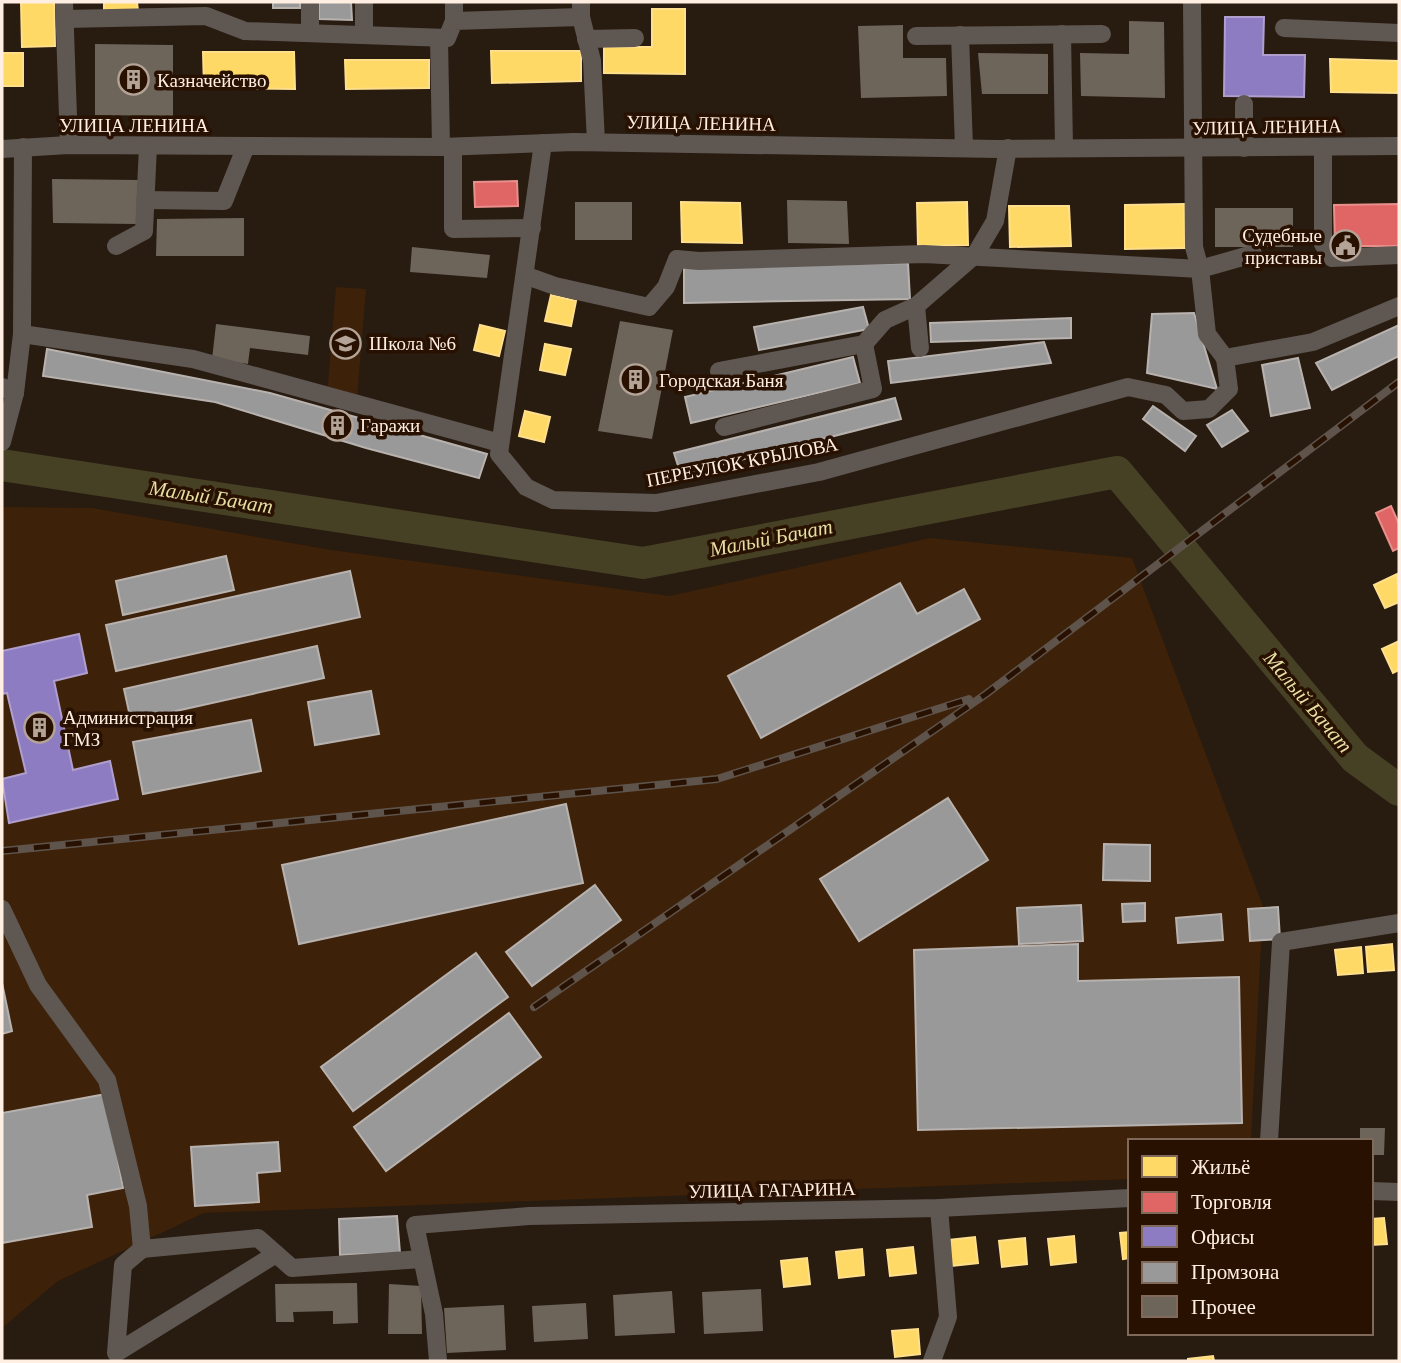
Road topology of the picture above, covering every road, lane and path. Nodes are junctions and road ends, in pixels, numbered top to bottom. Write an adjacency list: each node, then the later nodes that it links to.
1 (310, 2): 10 (street)
2 (364, 2): 14 (street)
3 (454, 2): 8 (street)
4 (1192, 2): 35 (street)
5 (167, 9): 6 (street); 10 (street)
6 (65, 10): 23 (street)
7 (581, 10): 8 (street); 19 (street)
8 (454, 21): 17 (street)
9 (1284, 28): 11 (street)
10 (310, 33): 14 (street)
11 (1399, 33)
12 (1062, 34): 13 (street); 15 (street); 30 (street)
13 (1102, 34)
14 (365, 35): 17 (street)
15 (960, 35): 16 (street); 29 (street)
16 (916, 36)
17 (439, 38): 28 (street)
18 (635, 38): 19 (street)
19 (586, 39): 21 (street)
20 (1244, 104): 33 (street)
21 (596, 142): 22 (street, УЛИЦА ЛЕНИНА); 29 (street, УЛИЦА ЛЕНИНА)
22 (543, 143): 28 (street, УЛИЦА ЛЕНИНА); 37 (street)
23 (69, 145): 24 (street, УЛИЦА ЛЕНИНА); 27 (street, УЛИЦА ЛЕНИНА)
24 (148, 146): 25 (street, УЛИЦА ЛЕНИНА); 36 (street)
25 (246, 146): 28 (street, УЛИЦА ЛЕНИНА); 36 (street)
26 (1399, 146): 31 (street, УЛИЦА ЛЕНИНА)
27 (23, 147): 34 (street, УЛИЦА ЛЕНИНА); 46 (street)
28 (447, 147): 37 (street)
29 (964, 147): 32 (street, УЛИЦА ЛЕНИНА)
30 (1064, 147): 32 (street, УЛИЦА ЛЕНИНА); 35 (street, УЛИЦА ЛЕНИНА)
31 (1323, 147): 33 (street, УЛИЦА ЛЕНИНА); 41 (street)
32 (1008, 148): 40 (street)
33 (1244, 148): 35 (street, УЛИЦА ЛЕНИНА)
34 (2, 149)
35 (1192, 149): 42 (street)
36 (145, 200): 38 (street)
37 (532, 228): 43 (street)
38 (116, 246)
39 (1253, 254): 42 (street)
40 (975, 255): 42 (street); 43 (street); 44 (street)
41 (1399, 255)
42 (1200, 269): 49 (street)
43 (527, 276): 54 (street)
44 (916, 306): 47 (street); 48 (street)
45 (1399, 306): 49 (street)
46 (22, 334): 51 (street); 54 (street)
47 (864, 344): 50 (street); 52 (street)
48 (920, 348)
49 (1225, 358): 54 (street, ПЕРЕУЛОК КРЫЛОВА)
50 (719, 371)
51 (8, 390): 53 (street)
52 (724, 427)
53 (2, 442)
54 (500, 443)
55 (2, 909): 62 (street)
56 (1399, 923): 57 (street)
57 (1269, 1139)
58 (1373, 1191): 59 (street)
59 (1399, 1192)
60 (1128, 1198): 61 (street, УЛИЦА ГАГАРИНА)
61 (939, 1208): 64 (street, УЛИЦА ГАГАРИНА); 67 (street)
62 (142, 1249): 63 (street); 65 (street)
63 (276, 1254): 64 (street); 65 (street)
64 (422, 1259): 66 (street)
65 (114, 1357)
66 (438, 1361)
67 (932, 1361)

